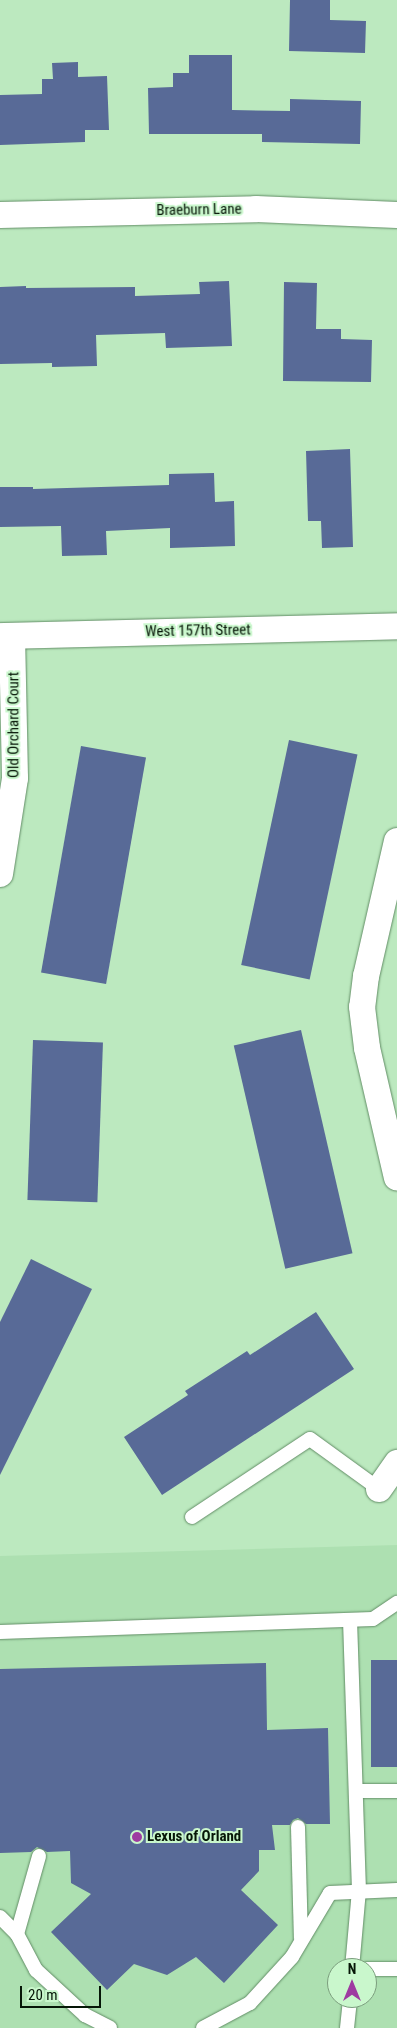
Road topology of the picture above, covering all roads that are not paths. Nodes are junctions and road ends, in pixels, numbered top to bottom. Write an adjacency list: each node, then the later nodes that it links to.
1 (397, 214): 2 (street, Braeburn Lane)
2 (0, 215)
3 (397, 626): 4 (street, West 157th Street)
4 (6, 636): 6 (street, Old Orchard Court)
5 (397, 841): 7 (street)
6 (0, 874)
7 (397, 1178)
8 (397, 1463): 9 (street)
9 (380, 1489): 10 (lane)
10 (192, 1517)
11 (397, 1603): 12 (lane)
12 (350, 1620): 13 (lane); 15 (lane)
13 (0, 1632)
14 (397, 1790): 15 (lane)
15 (356, 1791): 18 (lane)
16 (298, 1827): 22 (lane)
17 (39, 1856): 21 (lane)
18 (359, 1890): 19 (lane); 22 (lane); 23 (lane)
19 (397, 1890)
20 (0, 1917): 21 (lane)
21 (17, 1934): 27 (lane)
22 (301, 1938): 28 (lane)
23 (353, 1958)
24 (377, 1969): 25 (lane)
25 (397, 1969)
26 (349, 2008): 29 (lane)
27 (110, 2028)
28 (204, 2028)
29 (347, 2028)

